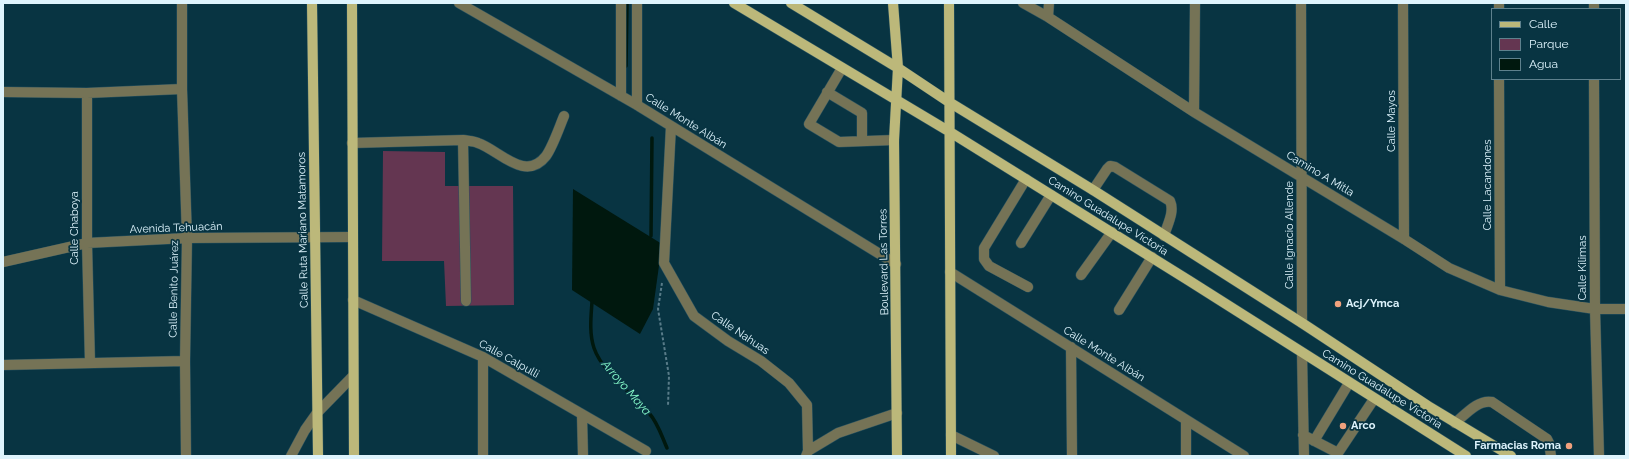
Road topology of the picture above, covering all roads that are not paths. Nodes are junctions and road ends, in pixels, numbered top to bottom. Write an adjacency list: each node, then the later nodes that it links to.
1 (182, 3): 21 (street, Calle Benito Juárez)
2 (312, 3): 45 (main road, Calle Ruta Mariano Matamoros)
3 (352, 3): 36 (main road)
4 (460, 3): 25 (street, Calle Monte Albán)
5 (620, 3): 25 (street)
6 (637, 3): 28 (street)
7 (734, 3): 17 (main road, Camino Guadalupe Victoria)
8 (791, 3): 18 (main road, Camino Guadalupe Victoria)
9 (893, 3): 18 (main road, Boulevard Las Torres)
10 (949, 3): 27 (main road)
11 (1023, 3): 16 (street, Camino A Mitla)
12 (1049, 3): 16 (street)
13 (1195, 3): 29 (street)
14 (1301, 3): 37 (street, Calle Ignacio Allende)
15 (1403, 3): 46 (street, Calle Mayos)
16 (1048, 17): 29 (street, Camino A Mitla)
17 (842, 68): 23 (street); 26 (main road, Camino Guadalupe Victoria)
18 (898, 68): 26 (main road, Boulevard Las Torres); 27 (main road, Camino Guadalupe Victoria)
19 (1500, 80): 55 (street, Calle Lacandones)
20 (1594, 80): 58 (street, Calle Kilimas)
21 (182, 89): 24 (street); 44 (street, Calle Benito Juárez)
22 (3, 92): 24 (street)
23 (827, 92): 35 (street); 35 (street)
24 (87, 93): 47 (street, Calle Chaboya)
25 (621, 96): 28 (street, Calle Monte Albán)
26 (896, 100): 32 (main road, Camino Guadalupe Victoria); 34 (main road, Boulevard Las Torres)
27 (949, 102): 32 (main road); 39 (main road, Camino Guadalupe Victoria)
28 (637, 105): 31 (street, Calle Monte Albán)
29 (1194, 112): 37 (street, Camino A Mitla)
30 (564, 116): 33 (street)
31 (671, 126): 51 (street, Calle Monte Albán); 80 (street, Calle Nahuas)
32 (950, 132): 38 (main road, Camino Guadalupe Victoria); 52 (main road)
33 (463, 140): 36 (street); 57 (street)
34 (894, 140): 35 (street); 51 (main road, Boulevard Las Torres)
35 (862, 141)
36 (352, 143): 43 (main road)
37 (1302, 177): 46 (street, Camino A Mitla); 61 (street, Calle Ignacio Allende)
38 (1026, 179): 40 (main road, Camino Guadalupe Victoria); 54 (street)
39 (1093, 190): 42 (main road, Camino Guadalupe Victoria); 42 (street)
40 (1051, 194): 41 (main road, Camino Guadalupe Victoria); 48 (street)
41 (1112, 232): 49 (main road, Camino Guadalupe Victoria); 53 (street)
42 (1164, 236): 61 (main road, Camino Guadalupe Victoria)
43 (352, 237): 45 (street, Avenida Tehuacán); 56 (main road)
44 (187, 238): 45 (street, Avenida Tehuacán); 47 (street, Avenida Tehuacán); 65 (street, Calle Benito Juárez)
45 (315, 238): 71 (main road, Calle Ruta Mariano Matamoros)
46 (1404, 239): 55 (street, Camino A Mitla)
47 (87, 243): 50 (street, Avenida Tehuacán); 66 (street, Calle Chaboya)
48 (1021, 243)
49 (1152, 257): 60 (street); 63 (main road, Camino Guadalupe Victoria)
50 (3, 262)
51 (896, 264): 72 (main road, Boulevard Las Torres)
52 (950, 272): 62 (street, Calle Monte Albán); 76 (main road)
53 (1081, 275)
54 (1028, 287)
55 (1500, 290): 58 (street, Camino A Mitla)
56 (353, 300): 64 (street, Calle Calpulli); 68 (main road)
57 (466, 301)
58 (1595, 309): 59 (street, Camino A Mitla); 97 (street, Calle Kilimas)
59 (1626, 309)
60 (1119, 310)
61 (1302, 323): 75 (main road, Camino Guadalupe Victoria)
62 (1071, 347): 74 (street, Calle Monte Albán); 90 (street)
63 (1302, 353): 69 (main road, Camino Guadalupe Victoria); 77 (street)
64 (483, 356): 73 (street, Calle Calpulli); 85 (street)
65 (185, 361): 66 (street); 81 (street, Calle Benito Juárez)
66 (90, 363): 67 (street)
67 (3, 365)
68 (353, 376): 71 (street); 84 (main road)
69 (1349, 383): 70 (main road, Camino Guadalupe Victoria); 78 (street)
70 (1374, 399): 78 (street); 94 (main road, Camino Guadalupe Victoria)
71 (317, 413): 82 (street); 83 (main road, Calle Ruta Mariano Matamoros)
72 (897, 413): 80 (street); 87 (main road, Boulevard Las Torres)
73 (582, 415): 79 (street, Calle Calpulli); 86 (street)
74 (1186, 420): 91 (street); 92 (street, Calle Monte Albán)
75 (1455, 423): 95 (main road, Camino Guadalupe Victoria); 96 (street)
76 (951, 435): 88 (main road); 89 (street)
77 (1303, 435): 78 (street); 93 (street)
78 (1314, 441)
79 (646, 451)
80 (807, 453)
81 (186, 456)
82 (291, 456)
83 (318, 456)
84 (354, 456)
85 (483, 456)
86 (582, 456)
87 (897, 456)
88 (951, 456)
89 (994, 456)
90 (1072, 456)
91 (1186, 456)
92 (1244, 456)
93 (1304, 456)
94 (1466, 456)
95 (1510, 456)
96 (1551, 456)
97 (1599, 456)

